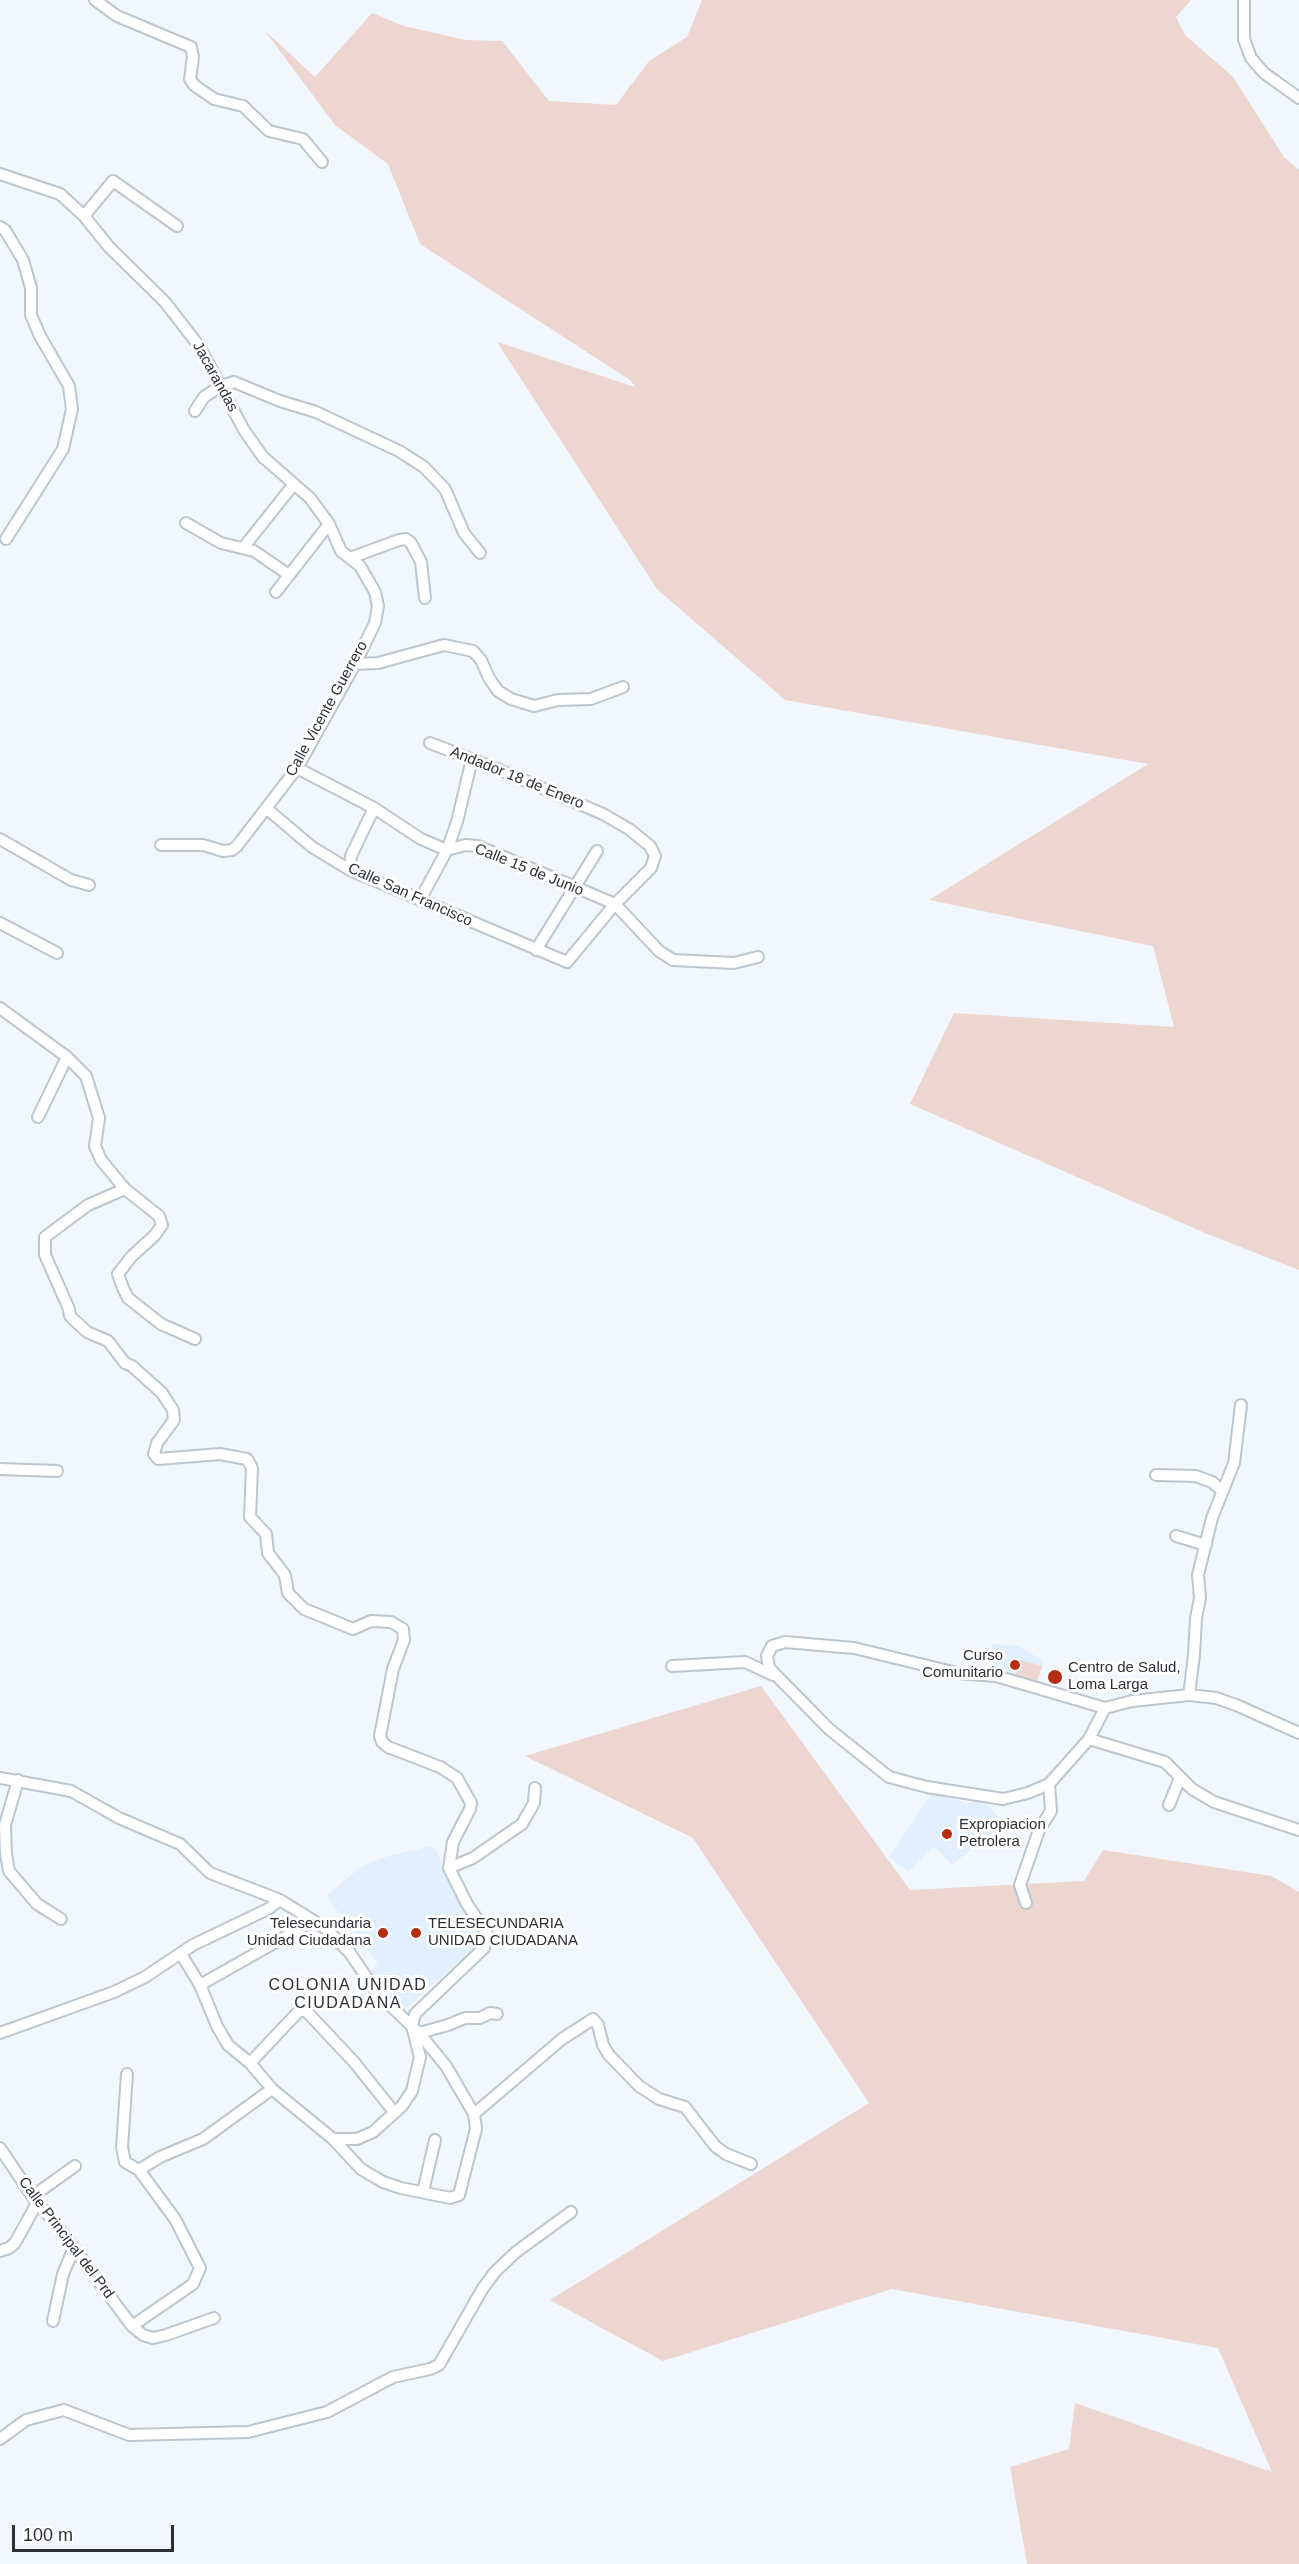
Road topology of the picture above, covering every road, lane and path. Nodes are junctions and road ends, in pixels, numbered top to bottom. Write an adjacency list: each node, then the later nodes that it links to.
1 (95, 0): 4 (street)
2 (1244, 0): 3 (street)
3 (1299, 98)
4 (322, 162)
5 (0, 174): 6 (street, Jacarandas)
6 (84, 216): 7 (street); 9 (street, Jacarandas)
7 (177, 226)
8 (0, 227): 14 (street)
9 (221, 386): 10 (street); 11 (street, Jacarandas); 16 (street)
10 (195, 411)
11 (294, 484): 13 (street, Jacarandas); 15 (street)
12 (186, 523): 15 (street)
13 (329, 524): 17 (street, Jacarandas); 18 (street)
14 (6, 539)
15 (243, 548): 18 (street)
16 (480, 553)
17 (350, 558): 20 (street); 21 (street, Jacarandas)
18 (289, 575): 19 (street)
19 (276, 592)
20 (425, 598)
21 (375, 623): 22 (street, Calle Vicente Guerrero)
22 (355, 664): 23 (street); 26 (street, Calle Vicente Guerrero)
23 (622, 687)
24 (430, 743): 25 (street, Andador 18 de Enero)
25 (472, 759): 31 (street); 37 (street, Andador 18 de Enero)
26 (297, 768): 27 (street, Calle Vicente Guerrero); 28 (street)
27 (266, 808): 30 (street, Calle Vicente Guerrero); 33 (street, Calle San Francisco)
28 (374, 808): 31 (street); 33 (street)
29 (0, 839): 34 (street)
30 (161, 845)
31 (447, 850): 35 (street, Calle 15 de Junio); 36 (street)
32 (597, 850): 35 (street)
33 (350, 870): 36 (street, Calle San Francisco)
34 (89, 885)
35 (575, 888): 37 (street, Calle 15 de Junio); 39 (street)
36 (420, 900): 39 (street, Calle San Francisco)
37 (615, 904): 41 (street, Calle 15 de Junio); 42 (street, Andador 18 de Enero)
38 (0, 923): 40 (street)
39 (536, 950): 42 (street, Calle San Francisco)
40 (57, 953)
41 (758, 957)
42 (567, 962)
43 (0, 1008): 44 (street)
44 (67, 1057): 45 (street); 46 (street)
45 (38, 1117)
46 (125, 1189): 47 (street); 68 (street)
47 (195, 1339)
48 (1241, 1405): 52 (street)
49 (0, 1469): 50 (street)
50 (57, 1471)
51 (1156, 1475): 52 (street)
52 (1221, 1490): 54 (street)
53 (1176, 1536): 54 (street)
54 (1206, 1545): 57 (street)
55 (672, 1666): 56 (street)
56 (776, 1676): 58 (street); 64 (street)
57 (1189, 1695): 58 (street); 59 (street)
58 (1105, 1708): 60 (street)
59 (1299, 1733)
60 (1089, 1739): 62 (street); 64 (street)
61 (0, 1778): 63 (street)
62 (1180, 1778): 66 (street); 67 (street)
63 (18, 1780): 69 (street); 71 (street)
64 (1049, 1784): 70 (street)
65 (535, 1788): 68 (street)
66 (1169, 1805)
67 (1299, 1830)
68 (449, 1868): 76 (street)
69 (280, 1900): 72 (street); 73 (street)
70 (1026, 1903)
71 (61, 1919)
72 (313, 1921): 74 (street); 76 (street)
73 (181, 1954): 74 (street); 77 (street)
74 (200, 1985): 78 (street)
75 (498, 2014): 76 (street)
76 (415, 2030): 81 (street); 82 (street)
77 (0, 2033)
78 (250, 2063): 80 (street); 81 (street)
79 (127, 2074): 88 (street)
80 (272, 2089): 83 (street); 88 (street)
81 (394, 2112): 83 (street)
82 (474, 2114): 86 (street); 89 (street)
83 (333, 2139): 89 (street)
84 (435, 2140): 89 (street)
85 (0, 2148): 90 (street, Calle Principal del Prd)
86 (751, 2163)
87 (75, 2166): 90 (street)
88 (139, 2170): 96 (street)
89 (423, 2192)
90 (35, 2199): 92 (street, Calle Principal del Prd); 93 (street)
91 (571, 2212): 97 (street)
92 (73, 2250): 95 (street); 96 (street, Calle Principal del Prd)
93 (0, 2251)
94 (214, 2318): 96 (street)
95 (53, 2321)
96 (132, 2326)
97 (0, 2439)

